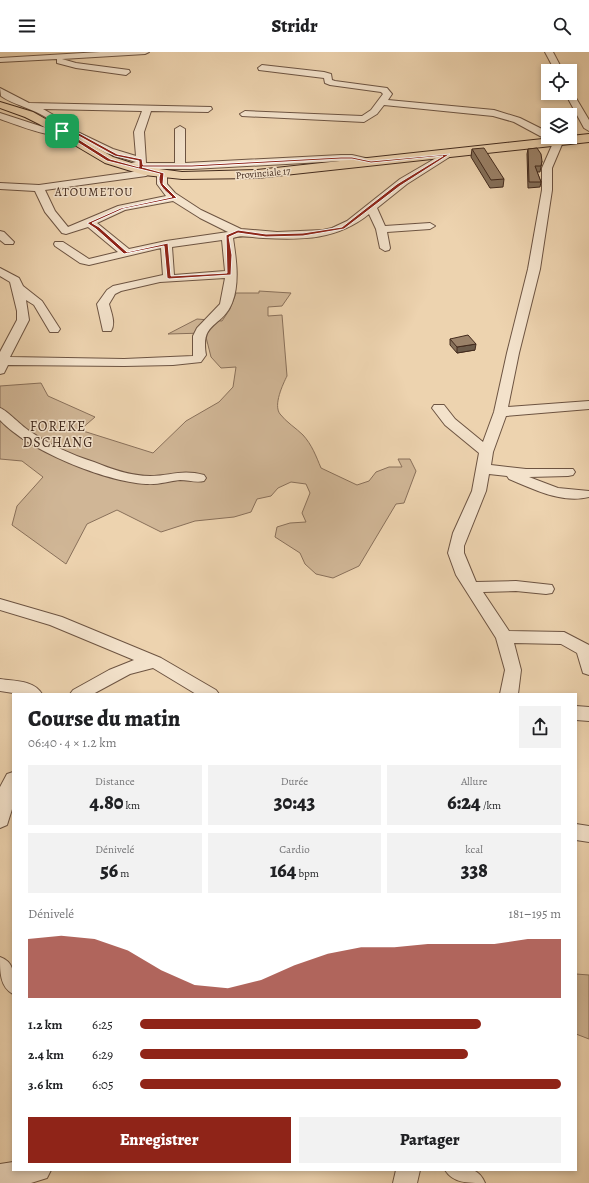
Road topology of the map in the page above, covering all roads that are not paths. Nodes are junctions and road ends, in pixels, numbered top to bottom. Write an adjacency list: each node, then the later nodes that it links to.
1 (10, 52): 5 (street)
2 (145, 52): 4 (street)
3 (550, 52): 6 (street)
4 (53, 57): 5 (street); 8 (street)
5 (1, 59)
6 (556, 64)
7 (262, 68): 11 (street)
8 (126, 72)
9 (0, 90): 13 (street)
10 (574, 100): 18 (street)
11 (383, 102): 16 (street); 21 (street)
12 (0, 105): 20 (main road, Provinciale 17)
13 (29, 106): 14 (street); 20 (street)
14 (147, 108): 15 (street); 29 (street)
15 (208, 109)
16 (244, 114)
17 (0, 116): 20 (street)
18 (589, 128)
19 (180, 129): 28 (street)
20 (62, 131): 29 (main road, Provinciale 17)
21 (541, 132)
22 (577, 138): 23 (main road, Provinciale 17)
23 (589, 138)
24 (541, 140): 26 (main road, Provinciale 17)
25 (551, 144): 54 (street)
26 (448, 154): 27 (main road, Provinciale 17); 33 (street)
27 (371, 162): 28 (street); 29 (main road, Provinciale 17)
28 (180, 166): 29 (street)
29 (145, 168): 31 (street); 32 (street)
30 (0, 186): 31 (street)
31 (39, 188): 34 (street)
32 (175, 197): 34 (street); 38 (street)
33 (371, 206): 36 (street); 38 (street)
34 (89, 223): 43 (street)
35 (430, 226): 36 (street)
36 (381, 229): 42 (street)
37 (0, 234): 39 (street)
38 (233, 234): 41 (street); 45 (street)
39 (9, 242)
40 (59, 244): 43 (street)
41 (166, 244): 43 (street); 46 (street)
42 (385, 248)
43 (126, 253)
44 (0, 271): 47 (street)
45 (229, 274): 46 (street); 50 (street)
46 (169, 278): 48 (street)
47 (18, 288): 49 (street); 50 (street)
48 (107, 328)
49 (54, 329)
50 (1, 366)
51 (589, 405): 54 (street)
52 (439, 408): 55 (street)
53 (0, 412): 59 (street)
54 (502, 412): 55 (street)
55 (486, 452): 56 (street)
56 (483, 470): 57 (street); 61 (street)
57 (506, 472): 58 (street); 60 (street)
58 (568, 472)
59 (199, 478)
60 (584, 494)
61 (472, 587): 62 (street); 64 (street)
62 (546, 588)
63 (0, 604): 65 (street)
64 (504, 637): 66 (street); 71 (street)
65 (156, 662): 69 (street); 70 (street)
66 (589, 669)
67 (0, 685): 68 (street)
68 (32, 693)
69 (81, 693)
70 (208, 693)
71 (509, 693)
72 (577, 713): 73 (street)
73 (589, 714)
74 (12, 781): 75 (street)
75 (0, 820)
76 (577, 832): 77 (street)
77 (589, 834)
78 (0, 966): 79 (street)
79 (12, 983)
80 (32, 1171): 83 (street)
81 (408, 1171): 84 (street)
82 (458, 1171): 85 (street)
83 (0, 1176)
84 (405, 1183)
85 (473, 1183)

